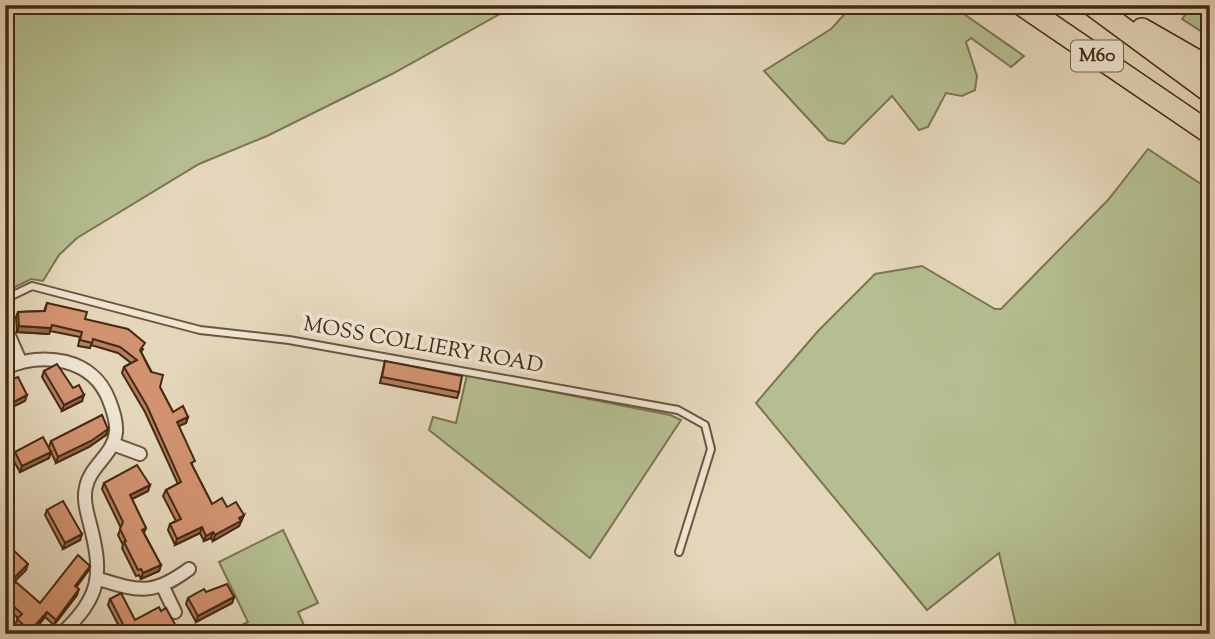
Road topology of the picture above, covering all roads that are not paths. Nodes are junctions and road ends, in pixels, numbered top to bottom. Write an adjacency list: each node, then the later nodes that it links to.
1 (1022, 5): 6 (highway, M60)
2 (1092, 5): 5 (highway, M60)
3 (1101, 5): 4 (highway, M60)
4 (1210, 68)
5 (1210, 92)
6 (1171, 108): 7 (highway, M60); 8 (highway, M60)
7 (1210, 133)
8 (1210, 140)
9 (5, 299): 15 (lane, MOSS COLLIERY ROAD)
10 (6, 329): 11 (street)
11 (20, 361): 12 (street); 13 (street)
12 (5, 368)
13 (113, 444): 14 (street); 17 (street)
14 (141, 454)
15 (679, 552)
16 (189, 569): 18 (street)
17 (99, 579): 18 (street); 20 (street)
18 (163, 587): 19 (street)
19 (175, 612)
20 (61, 634)

